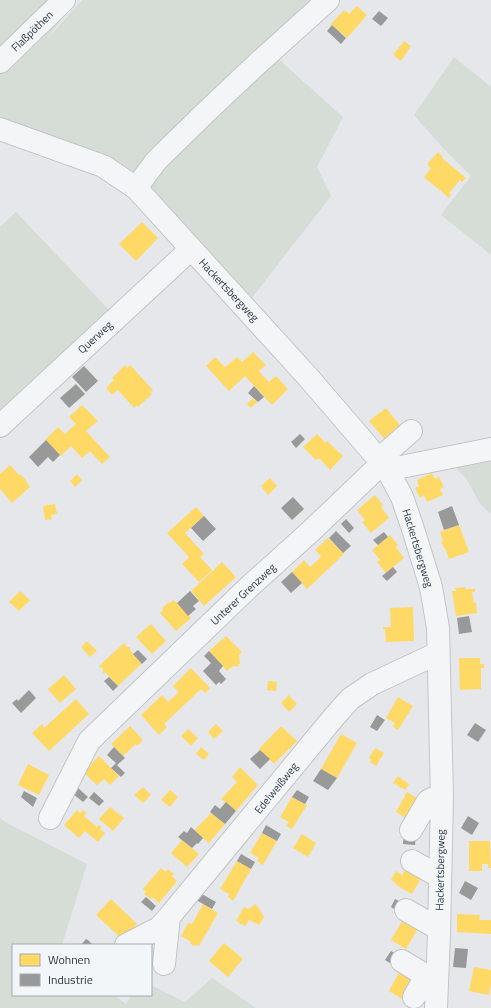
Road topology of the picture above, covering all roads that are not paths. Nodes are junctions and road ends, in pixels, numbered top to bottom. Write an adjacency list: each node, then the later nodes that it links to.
1 (64, 0): 3 (street, Flaßpöthen)
2 (328, 0): 5 (street)
3 (0, 62)
4 (0, 129): 5 (street, Hackertsbergweg)
5 (136, 188): 6 (street, Hackertsbergweg)
6 (191, 249): 7 (street, Querweg); 10 (street, Hackertsbergweg)
7 (0, 426)
8 (411, 431): 10 (street)
9 (491, 449): 10 (street, Unterer Grenzweg)
10 (383, 464): 11 (street, Hackertsbergweg); 13 (street, Unterer Grenzweg)
11 (438, 653): 12 (street, Hackertsbergweg); 18 (street, Edelweißweg)
12 (442, 797): 14 (street); 16 (street, Hackertsbergweg)
13 (50, 818)
14 (411, 830)
15 (412, 861): 16 (street)
16 (443, 877): 19 (street, Hackertsbergweg)
17 (406, 910): 19 (street)
18 (169, 917): 20 (street, Edelweißweg); 22 (street)
19 (439, 925): 23 (street, Hackertsbergweg)
20 (126, 944)
21 (402, 961): 23 (street)
22 (164, 964)
23 (432, 977): 24 (street); 25 (street, Hackertsbergweg)
24 (414, 997)
25 (436, 1008)

